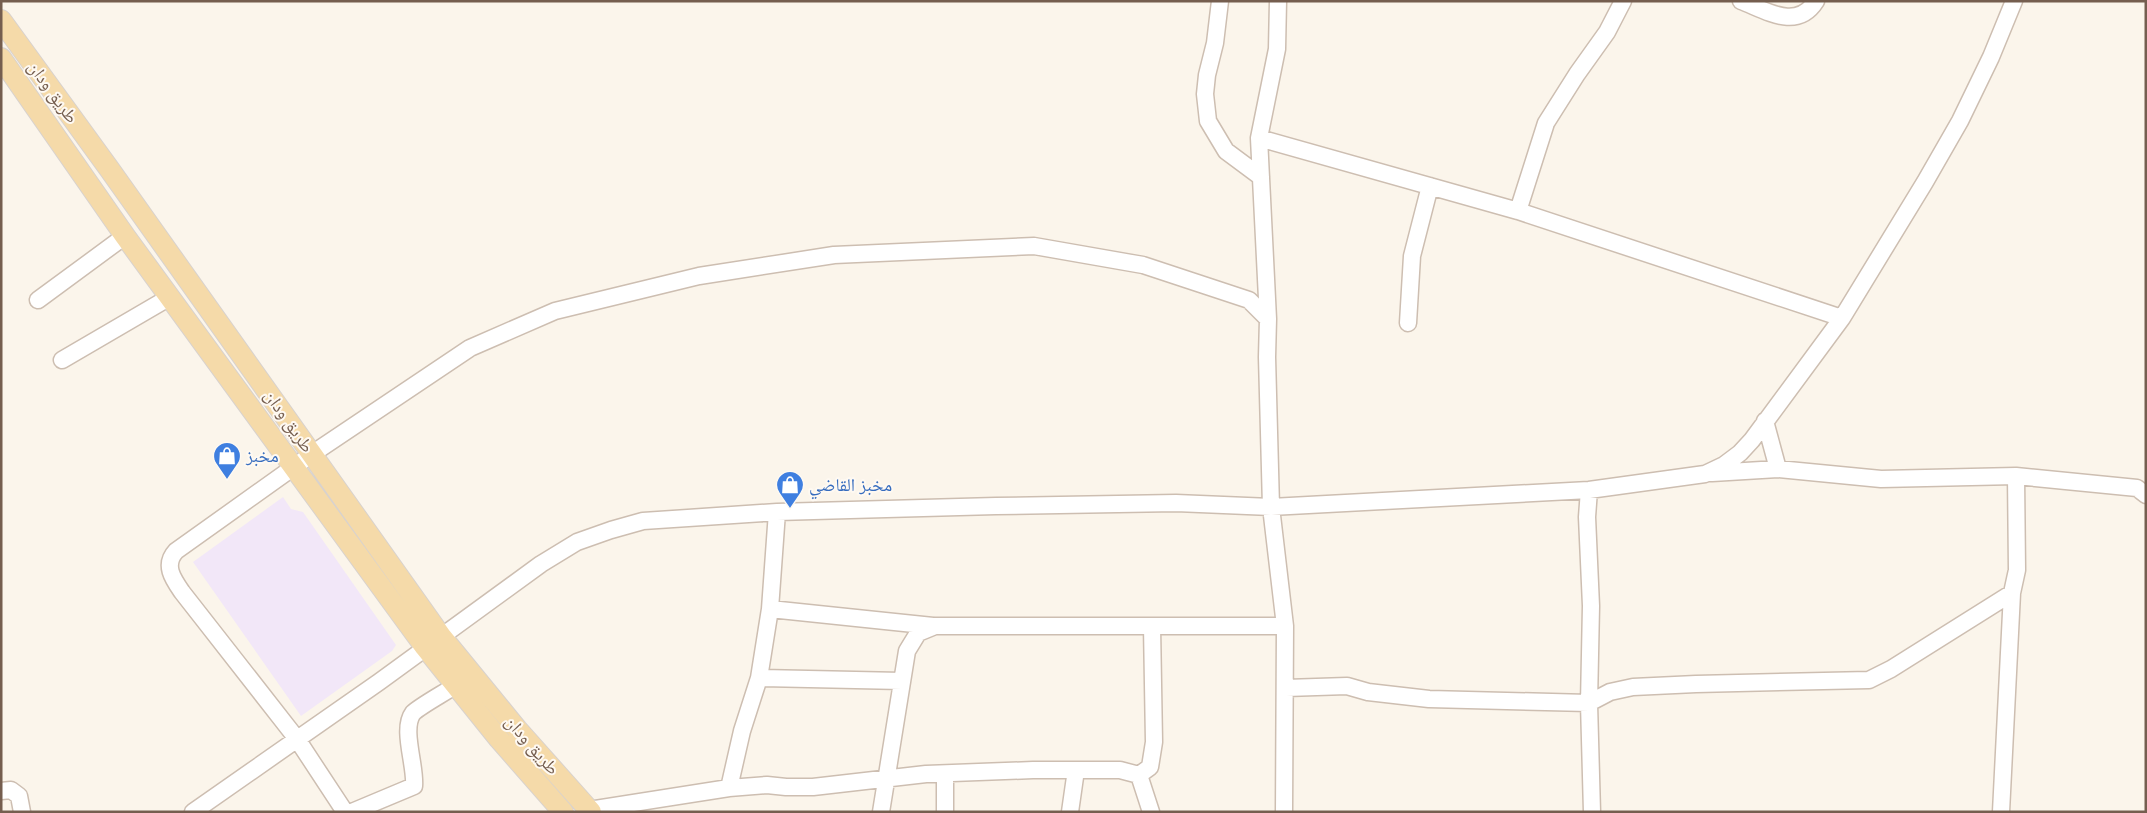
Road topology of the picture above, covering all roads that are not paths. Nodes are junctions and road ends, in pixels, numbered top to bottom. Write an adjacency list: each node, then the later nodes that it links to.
1 (1220, 1): 10 (street)
2 (1278, 1): 9 (street)
3 (1623, 1): 12 (street)
4 (1741, 1): 5 (street)
5 (1816, 1)
6 (2014, 1): 16 (street)
7 (1, 20): 21 (main road, طريق ودان)
8 (1, 58): 13 (main road, طريق ودان)
9 (1259, 138): 10 (street); 11 (street)
10 (1261, 177): 17 (street)
11 (1430, 186): 12 (street); 18 (street)
12 (1518, 211): 16 (street)
13 (125, 236): 14 (main road, طريق ودان); 15 (street)
14 (170, 298): 19 (street); 22 (main road, طريق ودان)
15 (38, 300)
16 (1842, 318): 20 (street)
17 (1268, 319): 21 (street); 28 (street)
18 (1408, 323)
19 (62, 360)
20 (1766, 421): 23 (street); 24 (street)
21 (312, 454): 22 (street); 35 (main road, طريق ودان)
22 (294, 467): 36 (main road, طريق ودان); 42 (street)
23 (1778, 469): 24 (street); 25 (street)
24 (1705, 474): 26 (street)
25 (2016, 476): 27 (street); 30 (street)
26 (1589, 490): 28 (street); 41 (street)
27 (2146, 495)
28 (1271, 508): 29 (street); 34 (street)
29 (777, 512): 31 (street); 35 (street)
30 (2012, 593): 41 (street); 61 (street)
31 (770, 609): 32 (street); 37 (street)
32 (935, 626): 33 (street); 38 (street)
33 (1152, 626): 34 (street); 45 (street)
34 (1285, 626): 40 (street)
35 (441, 636): 36 (street); 49 (main road, طريق ودان)
36 (425, 647): 39 (main road, طريق ودان); 42 (street)
37 (759, 678): 38 (street); 47 (street)
38 (902, 681): 46 (street)
39 (456, 685): 53 (street); 54 (main road, طريق ودان)
40 (1286, 688): 41 (street); 59 (street)
41 (1589, 703): 60 (street)
42 (297, 739): 51 (street); 52 (street)
43 (1076, 770): 44 (street); 45 (street); 57 (street)
44 (945, 774): 46 (street); 56 (street)
45 (1139, 775): 58 (street)
46 (886, 779): 47 (street); 55 (street)
47 (729, 788): 49 (street)
48 (1, 791): 50 (street)
49 (590, 811)
50 (22, 812)
51 (194, 812)
52 (346, 812)
53 (352, 812)
54 (563, 812)
55 (881, 812)
56 (945, 812)
57 (1070, 812)
58 (1151, 812)
59 (1284, 812)
60 (1592, 812)
61 (2001, 812)

